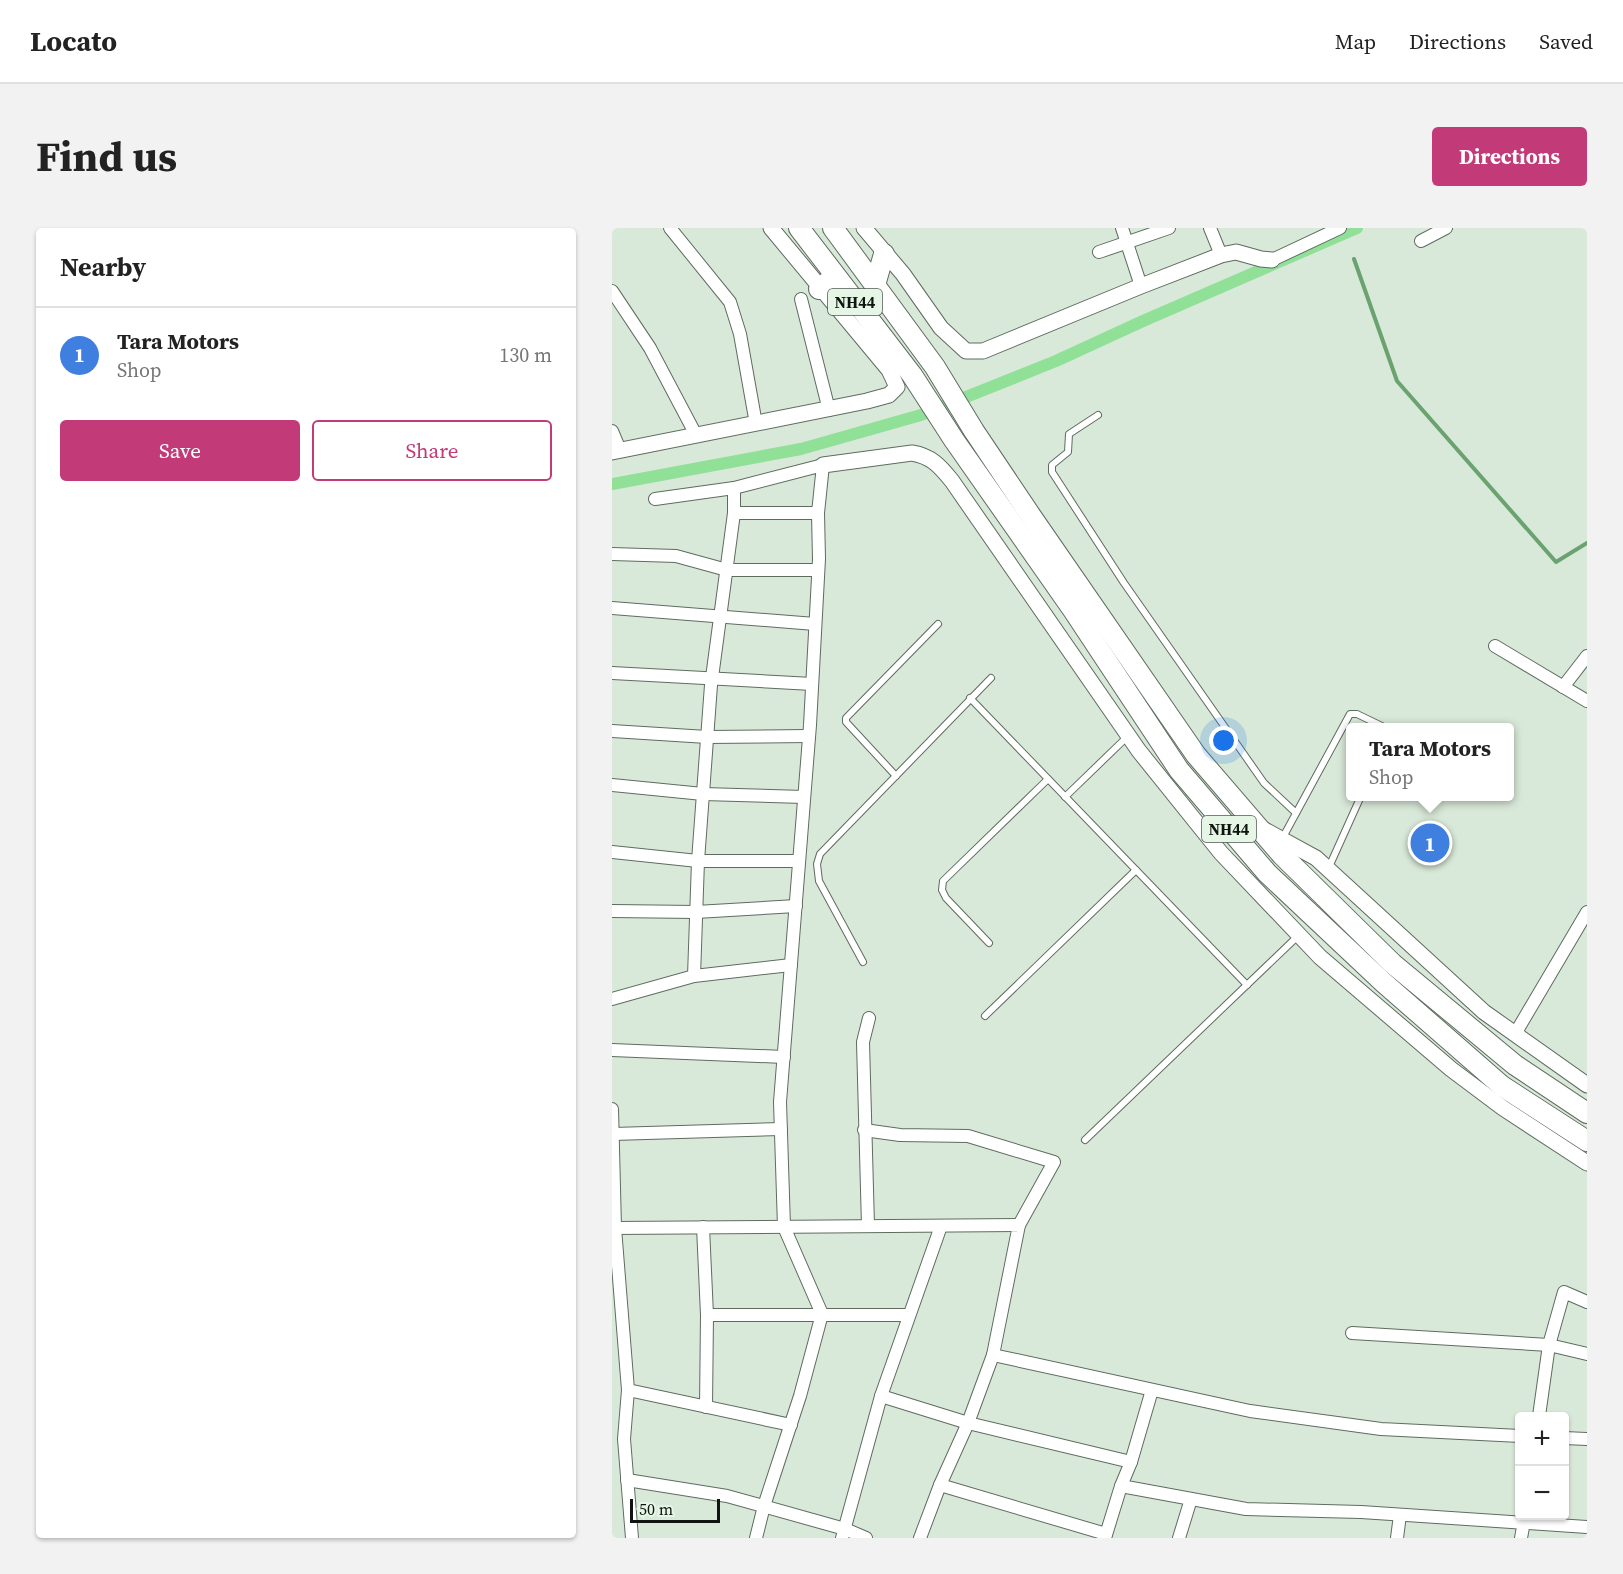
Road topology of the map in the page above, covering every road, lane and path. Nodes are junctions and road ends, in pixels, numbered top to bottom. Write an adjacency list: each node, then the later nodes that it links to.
1 (670, 228): 25 (street)
2 (771, 228): 20 (street)
3 (799, 228): 17 (highway, NH44)
4 (833, 228): 18 (highway, NH44)
5 (864, 228): 14 (street)
6 (1122, 228): 12 (street)
7 (1169, 228): 12 (street)
8 (1210, 228): 15 (street)
9 (1340, 228): 16 (street)
10 (1446, 228): 11 (street)
11 (1421, 241)
12 (1127, 242): 13 (street); 19 (street)
13 (1099, 252)
14 (884, 254): 18 (highway); 19 (street)
15 (1221, 255): 16 (street); 19 (street)
16 (1272, 260)
17 (835, 276): 20 (highway); 93 (highway, NH44)
18 (875, 285): 63 (highway, NH44)
19 (1141, 286)
20 (819, 289): 23 (street)
21 (612, 291): 27 (street)
22 (801, 298): 23 (street)
23 (829, 410): 25 (street)
24 (1098, 415): 62 (lane)
25 (756, 424): 27 (street)
26 (612, 431): 28 (street)
27 (696, 435): 28 (street)
28 (616, 451)
29 (823, 465): 30 (street); 33 (street); 54 (street)
30 (734, 488): 31 (street); 32 (street)
31 (655, 500)
32 (734, 513): 33 (street); 35 (street)
33 (818, 513): 36 (street)
34 (612, 554): 35 (street)
35 (727, 570): 36 (street); 38 (street)
36 (818, 570): 39 (street)
37 (612, 608): 38 (street)
38 (720, 618): 39 (street); 44 (street)
39 (815, 624): 46 (street)
40 (938, 624): 55 (lane)
41 (1495, 646): 47 (street)
42 (1587, 656): 47 (street)
43 (612, 673): 44 (street)
44 (712, 677): 46 (street); 52 (street)
45 (991, 678): 48 (lane)
46 (812, 684): 53 (street)
47 (1563, 687): 49 (street)
48 (970, 698): 55 (lane); 56 (lane)
49 (1587, 701)
50 (1376, 723): 62 (lane)
51 (612, 731): 52 (street)
52 (707, 736): 53 (street); 58 (street)
53 (809, 736): 60 (street)
54 (1129, 736): 59 (lane); 74 (street)
55 (896, 776): 76 (lane)
56 (1048, 779): 59 (lane); 75 (lane)
57 (612, 785): 58 (street)
58 (703, 794): 60 (street); 66 (street)
59 (1065, 796): 69 (lane)
60 (804, 797): 67 (street)
61 (1359, 801): 68 (lane)
62 (1296, 813): 64 (lane)
63 (1258, 826): 64 (street); 88 (highway, NH44)
64 (1281, 839): 68 (street)
65 (612, 852): 66 (street)
66 (698, 861): 67 (street); 72 (street)
67 (799, 861): 70 (street)
68 (1328, 869): 83 (street)
69 (1136, 870): 79 (lane); 81 (lane)
70 (796, 906): 72 (street); 77 (street)
71 (612, 910): 72 (street)
72 (696, 912): 78 (street)
73 (1587, 912): 83 (street)
74 (1299, 935): 79 (lane); 94 (street)
75 (989, 943)
76 (863, 962)
77 (791, 965): 78 (street); 85 (street)
78 (694, 976): 80 (street)
79 (1248, 985): 92 (lane)
80 (612, 999)
81 (985, 1016)
82 (869, 1018): 90 (street)
83 (1515, 1034): 86 (street)
84 (612, 1050): 85 (street)
85 (784, 1057): 89 (street)
86 (1587, 1085)
87 (612, 1109): 91 (street)
88 (1587, 1113)
89 (781, 1129): 91 (street); 99 (street)
90 (864, 1130): 95 (street); 97 (street)
91 (613, 1134): 100 (street)
92 (1085, 1140)
93 (1587, 1141)
94 (1587, 1163)
95 (868, 1226): 96 (street); 99 (street)
96 (940, 1226): 97 (street); 104 (street)
97 (1019, 1226): 107 (street)
98 (703, 1227): 99 (street); 100 (street); 103 (street)
99 (784, 1227): 102 (street)
100 (613, 1228): 109 (street)
101 (1587, 1302): 106 (street)
102 (822, 1314): 103 (street); 104 (street); 115 (street)
103 (707, 1315): 112 (street)
104 (909, 1315): 111 (street)
105 (1352, 1333): 106 (street)
106 (1549, 1345): 108 (street); 113 (street)
107 (993, 1354): 110 (street); 114 (street)
108 (1587, 1354)
109 (628, 1390): 112 (street); 120 (street)
110 (1152, 1390): 116 (street); 119 (street)
111 (880, 1396): 114 (street); 130 (street)
112 (706, 1407): 115 (street)
113 (1540, 1412)
114 (968, 1423): 119 (street); 121 (street)
115 (791, 1425): 124 (street)
116 (1515, 1436)
117 (1569, 1438): 118 (street)
118 (1587, 1439)
119 (1131, 1462): 122 (street)
120 (627, 1480): 124 (street); 132 (street)
121 (940, 1485): 131 (street); 135 (street)
122 (1121, 1486): 123 (street); 131 (street)
123 (1191, 1499): 125 (street); 136 (street)
124 (764, 1506): 130 (street); 133 (street)
125 (1400, 1515): 126 (street); 137 (street)
126 (1515, 1519)
127 (1525, 1520): 138 (street)
128 (1533, 1520): 129 (street)
129 (1587, 1527)
130 (844, 1533): 134 (street)
131 (1106, 1536)
132 (632, 1538)
133 (756, 1538)
134 (866, 1538)
135 (920, 1538)
136 (1179, 1538)
137 (1397, 1538)
138 (1521, 1538)

